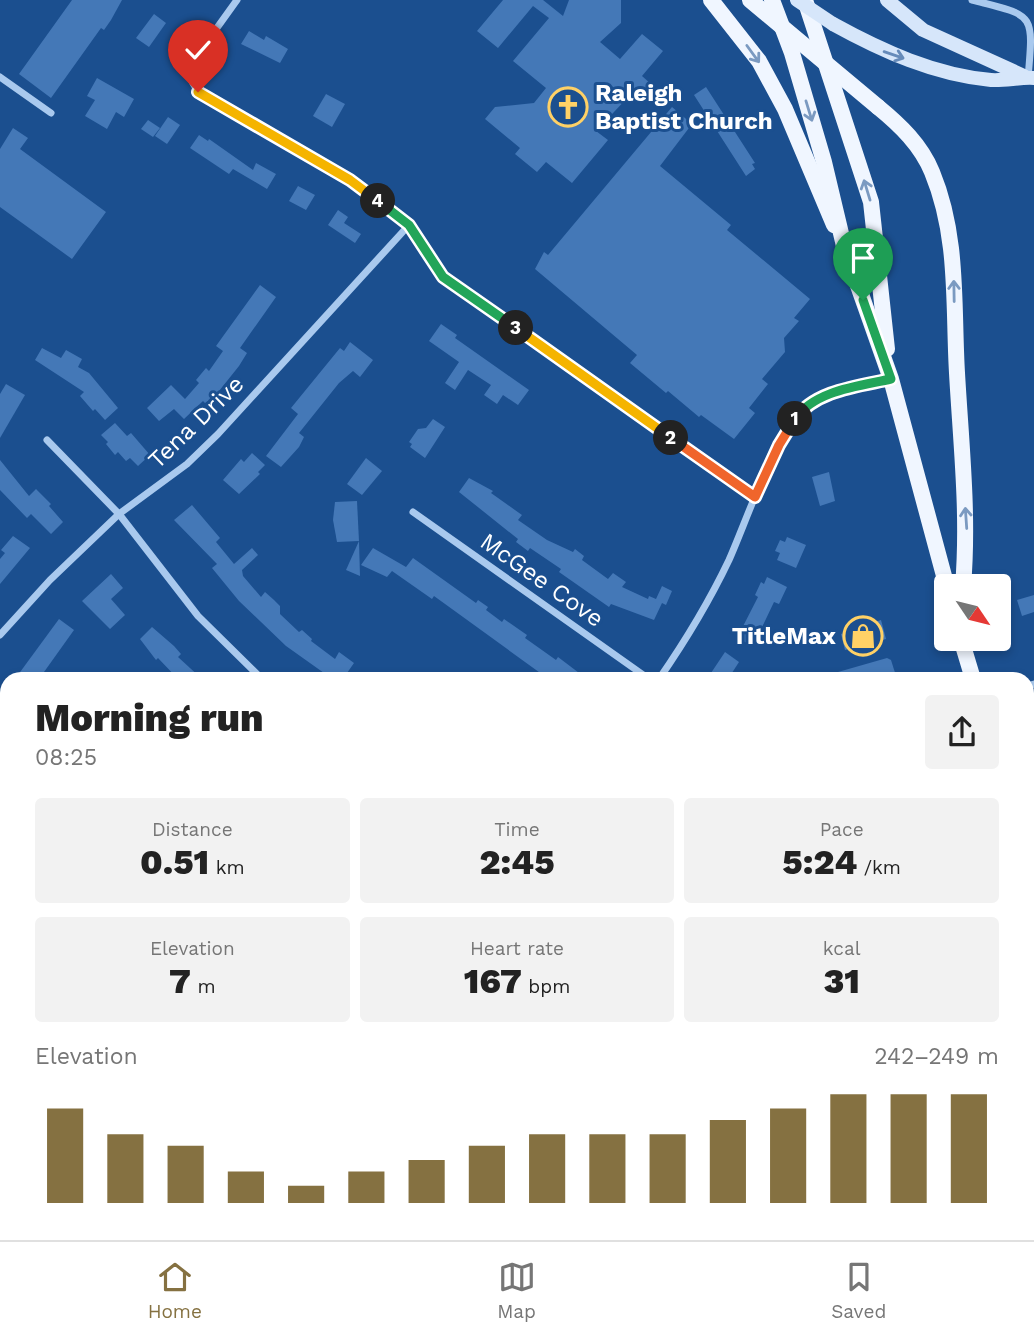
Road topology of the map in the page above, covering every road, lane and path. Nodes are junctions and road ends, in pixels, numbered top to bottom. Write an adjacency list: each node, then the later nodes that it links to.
1 (237, 0): 12 (street)
2 (711, 0): 13 (main road, one-way to 13)
3 (750, 0): 20 (main road, one-way to 3, bridge)
4 (772, 0): 13 (main road, one-way to 13)
5 (797, 0): 10 (main road, one-way to 10, bridge)
6 (805, 0): 14 (main road, one-way to 6)
7 (887, 0): 10 (main road)
8 (972, 0): 10 (street)
9 (0, 77): 11 (street)
10 (1031, 78)
11 (51, 113)
12 (409, 225): 16 (street); 18 (street, Tena Drive)
13 (844, 246): 14 (main road)
14 (891, 379): 16 (street); 19 (main road)
15 (47, 440): 18 (street)
16 (755, 497): 25 (street)
17 (413, 512): 24 (street, McGee Cove)
18 (119, 514): 21 (street, Tena Drive); 23 (street)
19 (944, 574)
20 (964, 574)
21 (0, 635)
22 (965, 651): 26 (main road)
23 (255, 672)
24 (639, 672)
25 (664, 672)
26 (971, 672)

